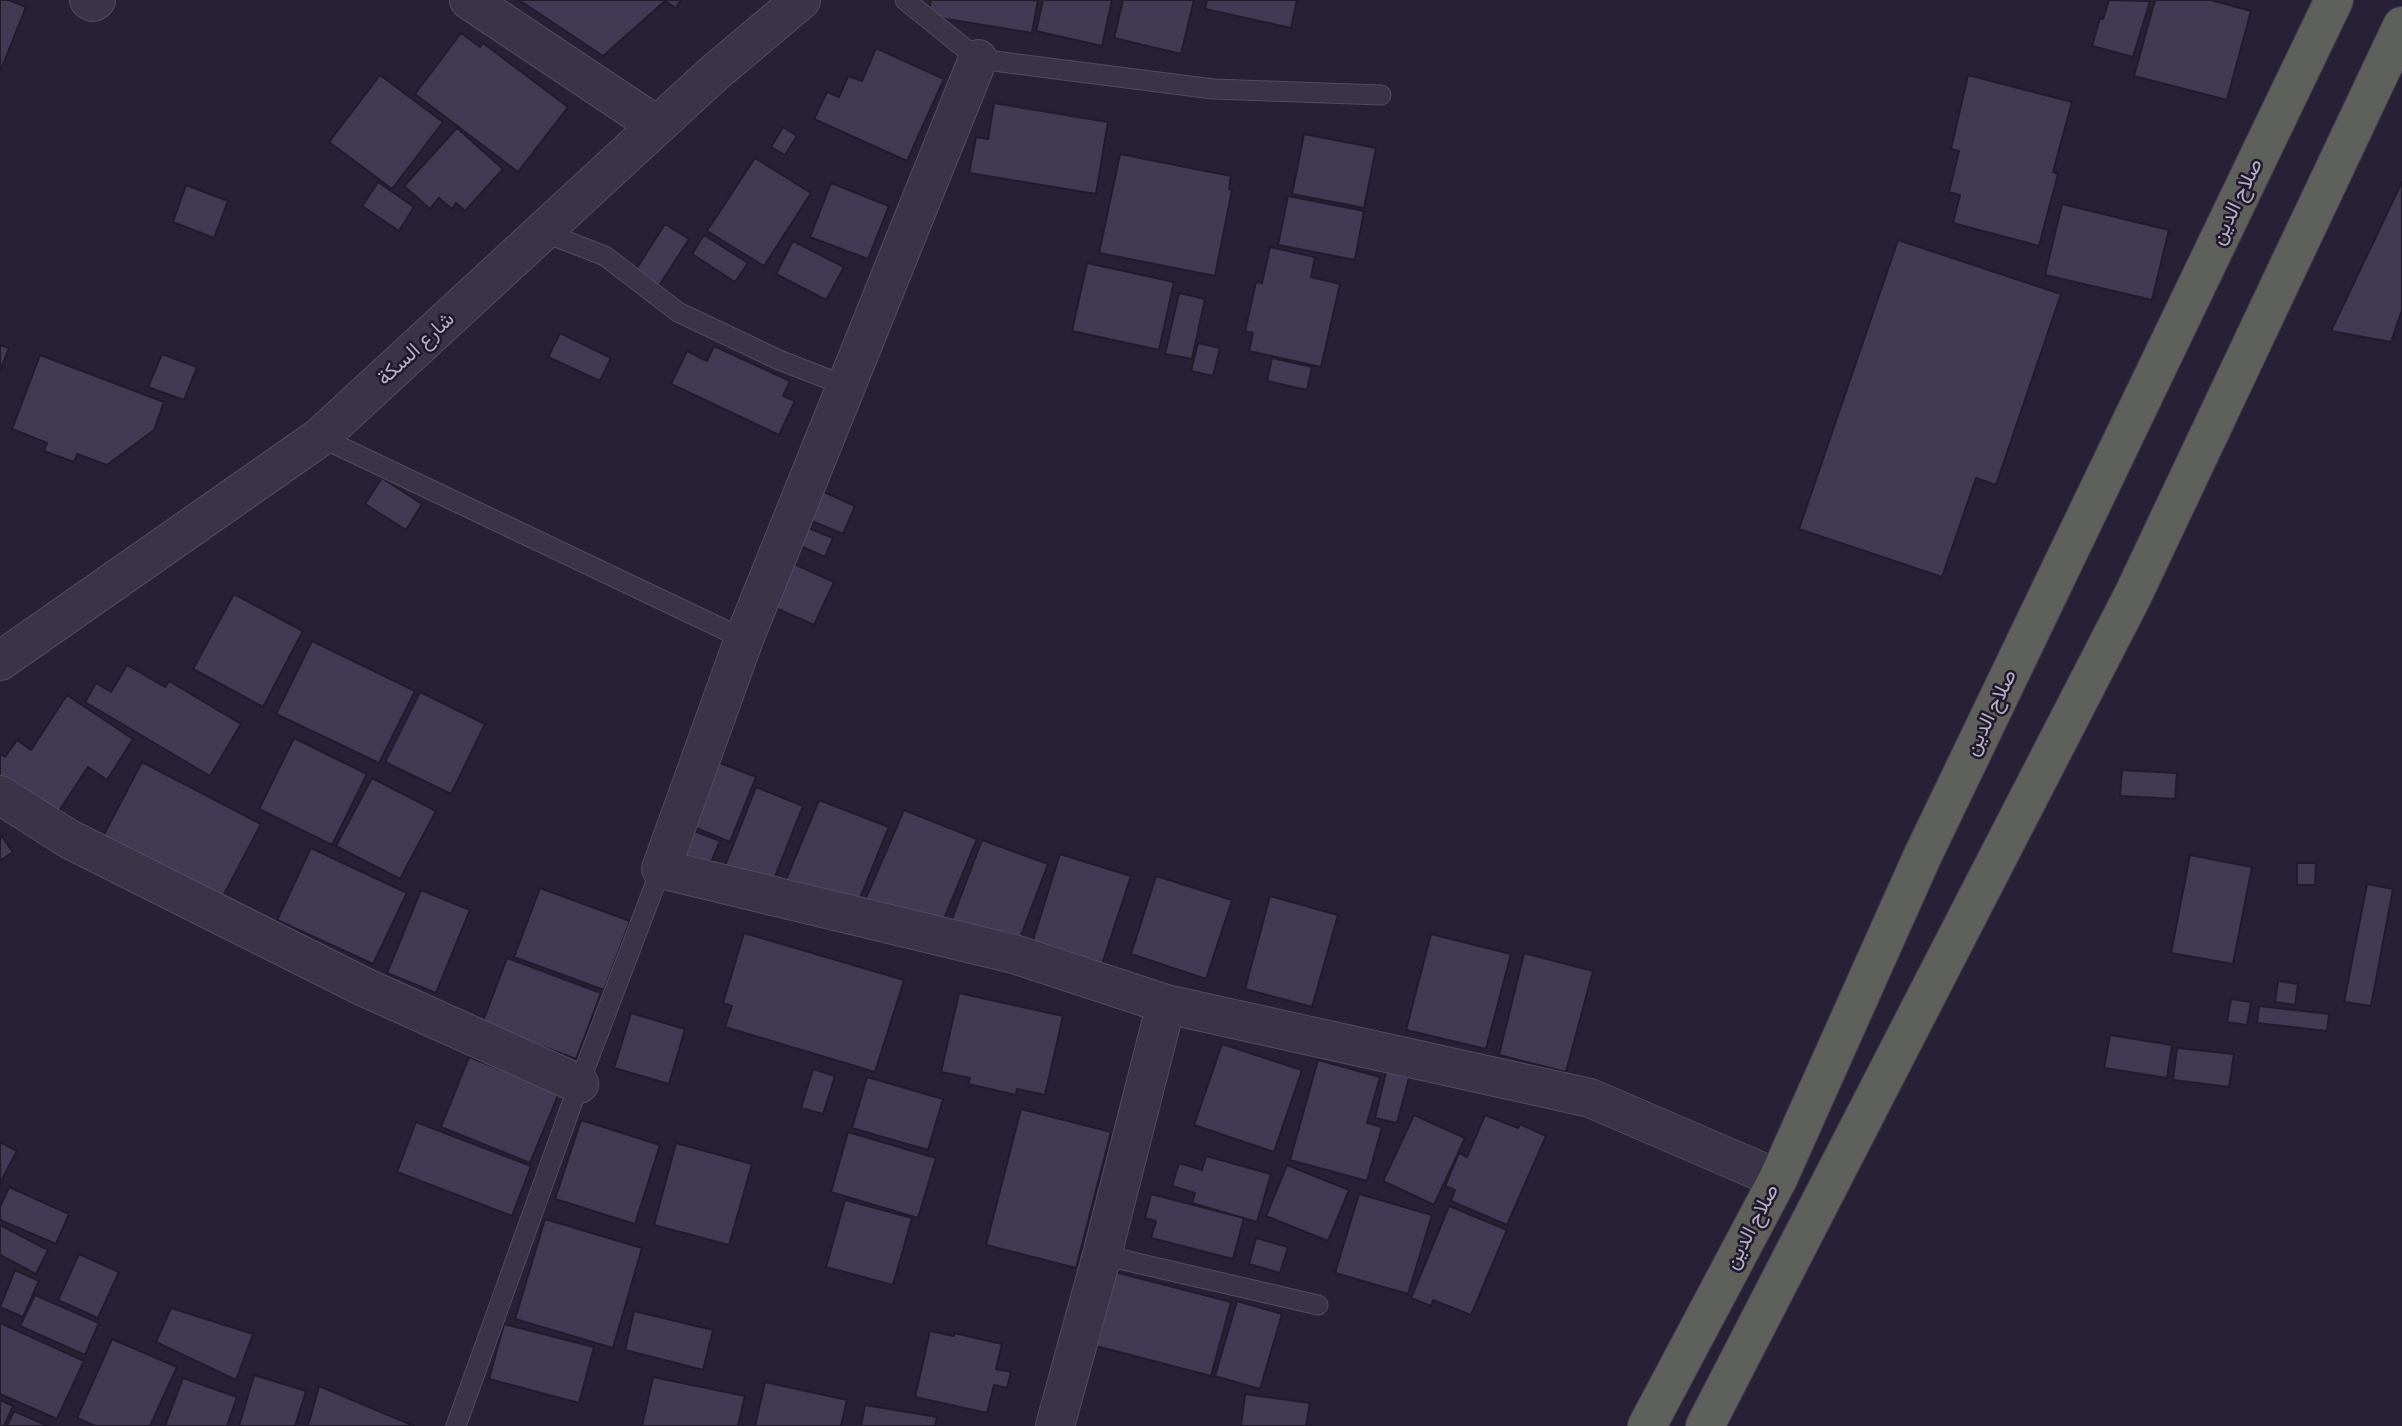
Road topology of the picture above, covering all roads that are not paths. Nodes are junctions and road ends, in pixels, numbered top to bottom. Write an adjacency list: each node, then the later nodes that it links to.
1 (89, 0): 2 (street)
2 (96, 0)
3 (469, 0): 10 (street)
4 (801, 0): 10 (street, شارع السكة)
5 (905, 0): 8 (lane)
6 (2334, 0): 20 (highway, صلاح الدين)
7 (2402, 26): 26 (highway)
8 (978, 59): 9 (lane); 12 (street)
9 (1381, 95)
10 (656, 125): 11 (street, شارع السكة)
11 (543, 232): 12 (lane); 13 (street, شارع السكة)
12 (846, 386): 14 (street)
13 (320, 437): 14 (lane); 15 (street, شارع السكة)
14 (744, 639): 17 (street)
15 (0, 661)
16 (0, 795): 19 (street)
17 (661, 869): 18 (street); 19 (lane)
18 (1166, 1004): 20 (street); 21 (street)
19 (579, 1084): 23 (lane)
20 (1778, 1179): 25 (highway, صلاح الدين)
21 (1102, 1255): 22 (lane); 24 (street)
22 (1318, 1305)
23 (456, 1426)
24 (1055, 1426)
25 (1647, 1426)
26 (1705, 1426)

